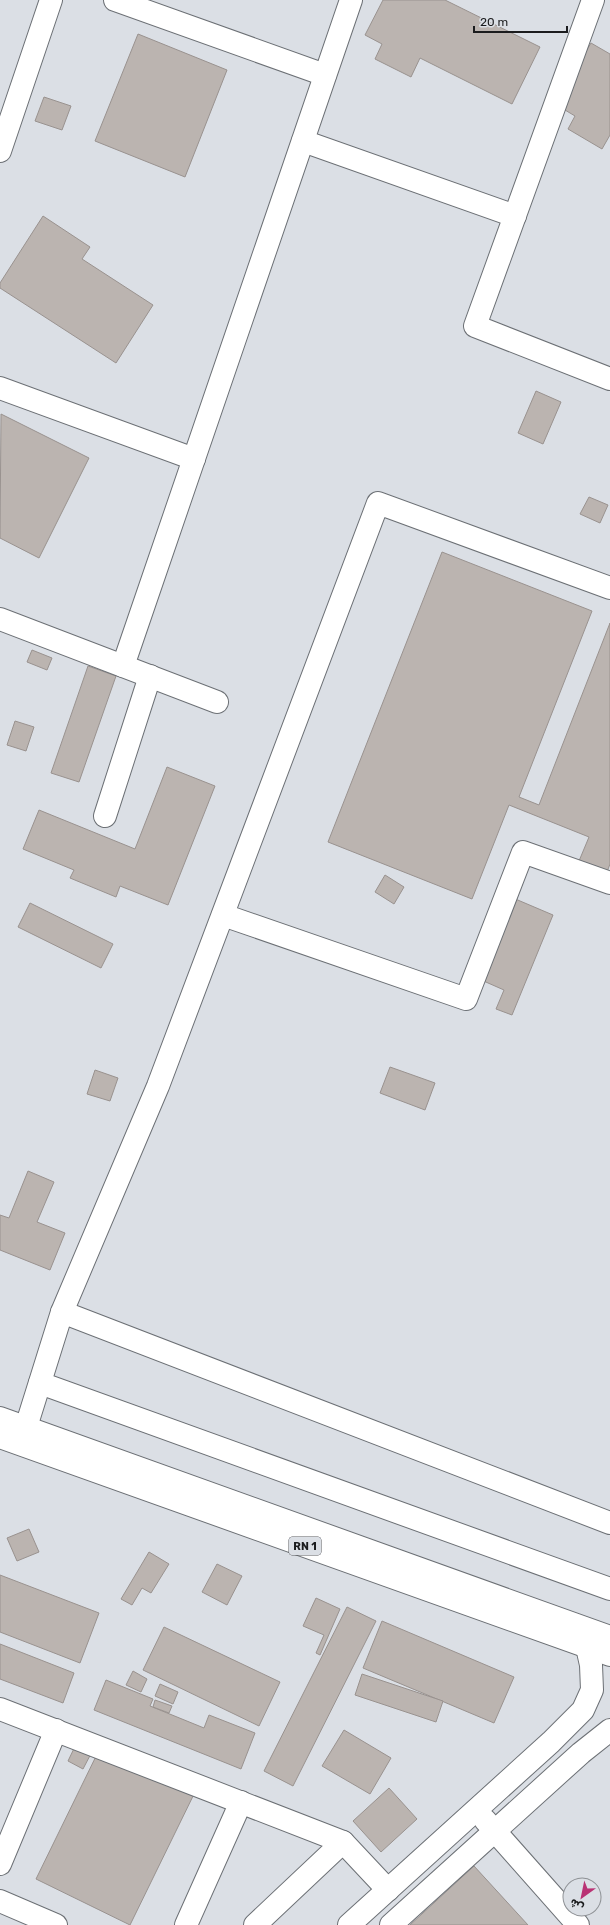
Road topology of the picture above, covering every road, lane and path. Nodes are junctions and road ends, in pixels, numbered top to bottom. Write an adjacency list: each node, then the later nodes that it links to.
1 (51, 0): 7 (main road)
2 (115, 0): 5 (main road)
3 (351, 0): 5 (main road)
4 (596, 2): 8 (main road)
5 (325, 75): 6 (main road)
6 (303, 140): 8 (main road); 11 (main road)
7 (0, 151)
8 (515, 216): 9 (main road)
9 (610, 378)
10 (0, 388): 11 (main road)
11 (194, 458): 14 (main road)
12 (610, 588): 19 (main road)
13 (0, 619): 14 (main road)
14 (123, 666): 15 (main road)
15 (150, 676): 16 (main road); 17 (main road)
16 (217, 702)
17 (105, 816)
18 (610, 883): 19 (main road)
19 (223, 915): 20 (main road)
20 (62, 1312): 21 (main road); 25 (main road)
21 (40, 1383): 23 (main road); 26 (main road)
22 (0, 1418): 23 (main road, RN 1)
23 (26, 1427): 27 (main road, RN 1)
24 (0, 1437): 28 (main road, RN 1)
25 (610, 1523)
26 (610, 1589)
27 (610, 1637)
28 (587, 1647): 29 (main road, RN 1); 34 (main road)
29 (610, 1655)
30 (0, 1708): 31 (main road)
31 (56, 1730): 33 (main road); 37 (main road)
32 (610, 1730): 35 (main road)
33 (241, 1802): 36 (main road); 41 (main road)
34 (476, 1810): 35 (main road); 38 (main road)
35 (495, 1831): 44 (main road); 45 (main road)
36 (343, 1842): 38 (main road); 42 (main road)
37 (0, 1864)
38 (388, 1890): 43 (main road)
39 (0, 1901): 40 (main road)
40 (56, 1925)
41 (186, 1925)
42 (255, 1925)
43 (349, 1925)
44 (391, 1925)
45 (578, 1925)

